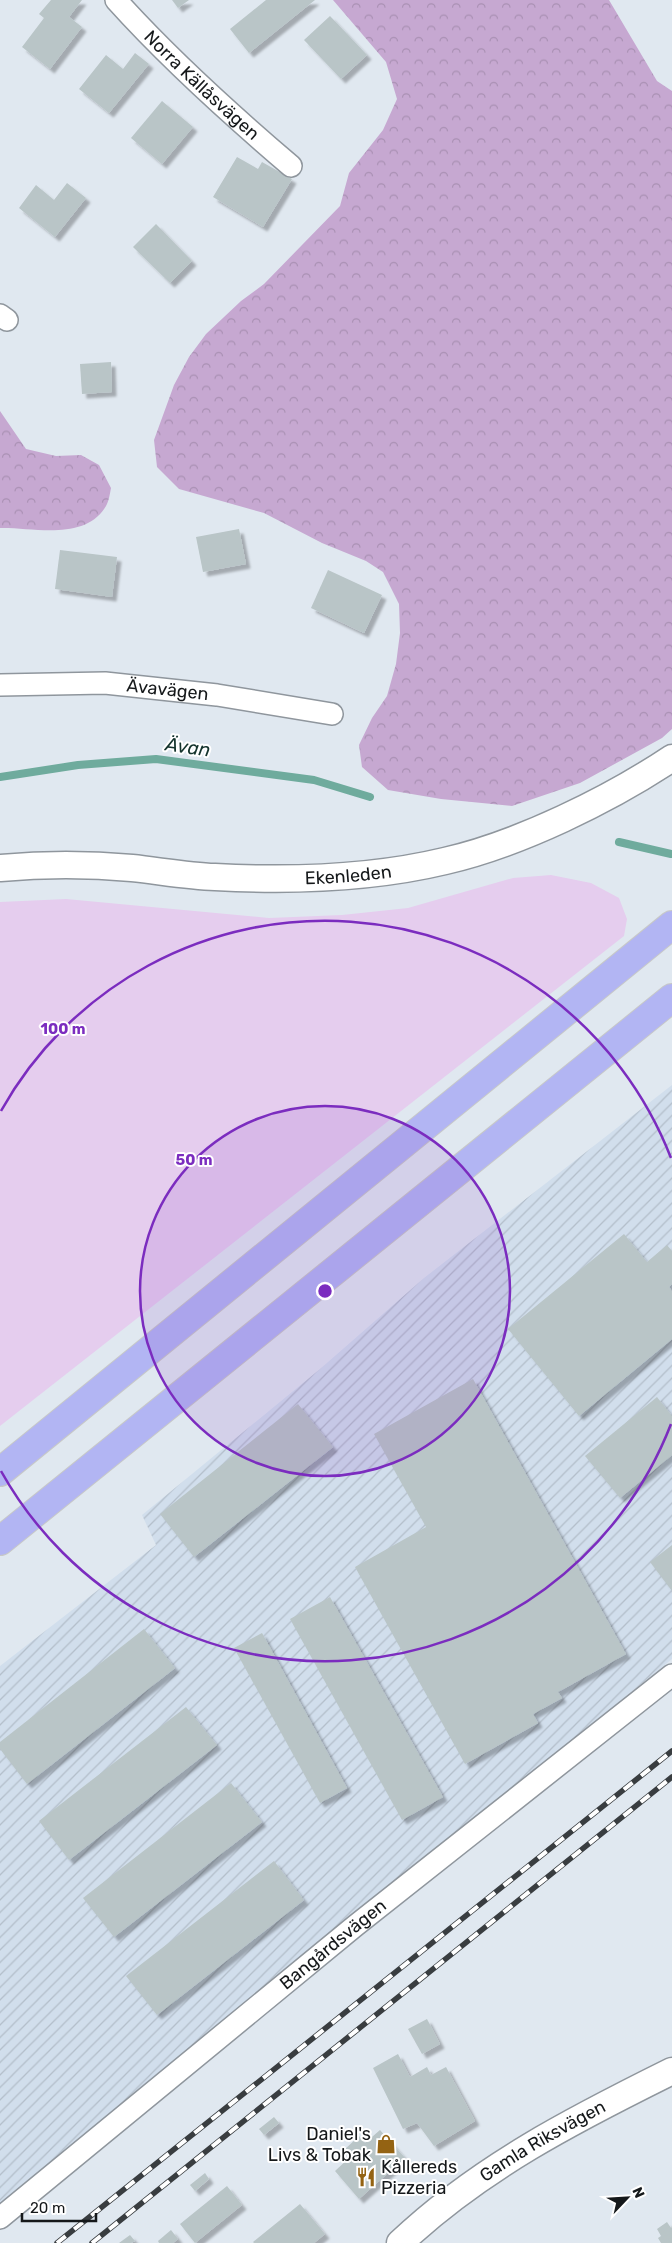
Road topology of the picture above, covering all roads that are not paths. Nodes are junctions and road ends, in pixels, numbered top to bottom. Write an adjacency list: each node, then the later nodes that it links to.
1 (116, 0): 2 (street, Norra Källåsvägen)
2 (291, 166)
3 (0, 685): 4 (street, Ävavägen)
4 (332, 714)
5 (672, 758): 6 (street, Ekenleden)
6 (0, 868)
7 (672, 924): 9 (highway)
8 (672, 998): 10 (highway)
9 (0, 1472)
10 (0, 1541)
11 (672, 1675): 13 (street, Bangårdsvägen)
12 (672, 2071): 14 (street, Gamla Riksvägen)
13 (0, 2218)
14 (400, 2243)

